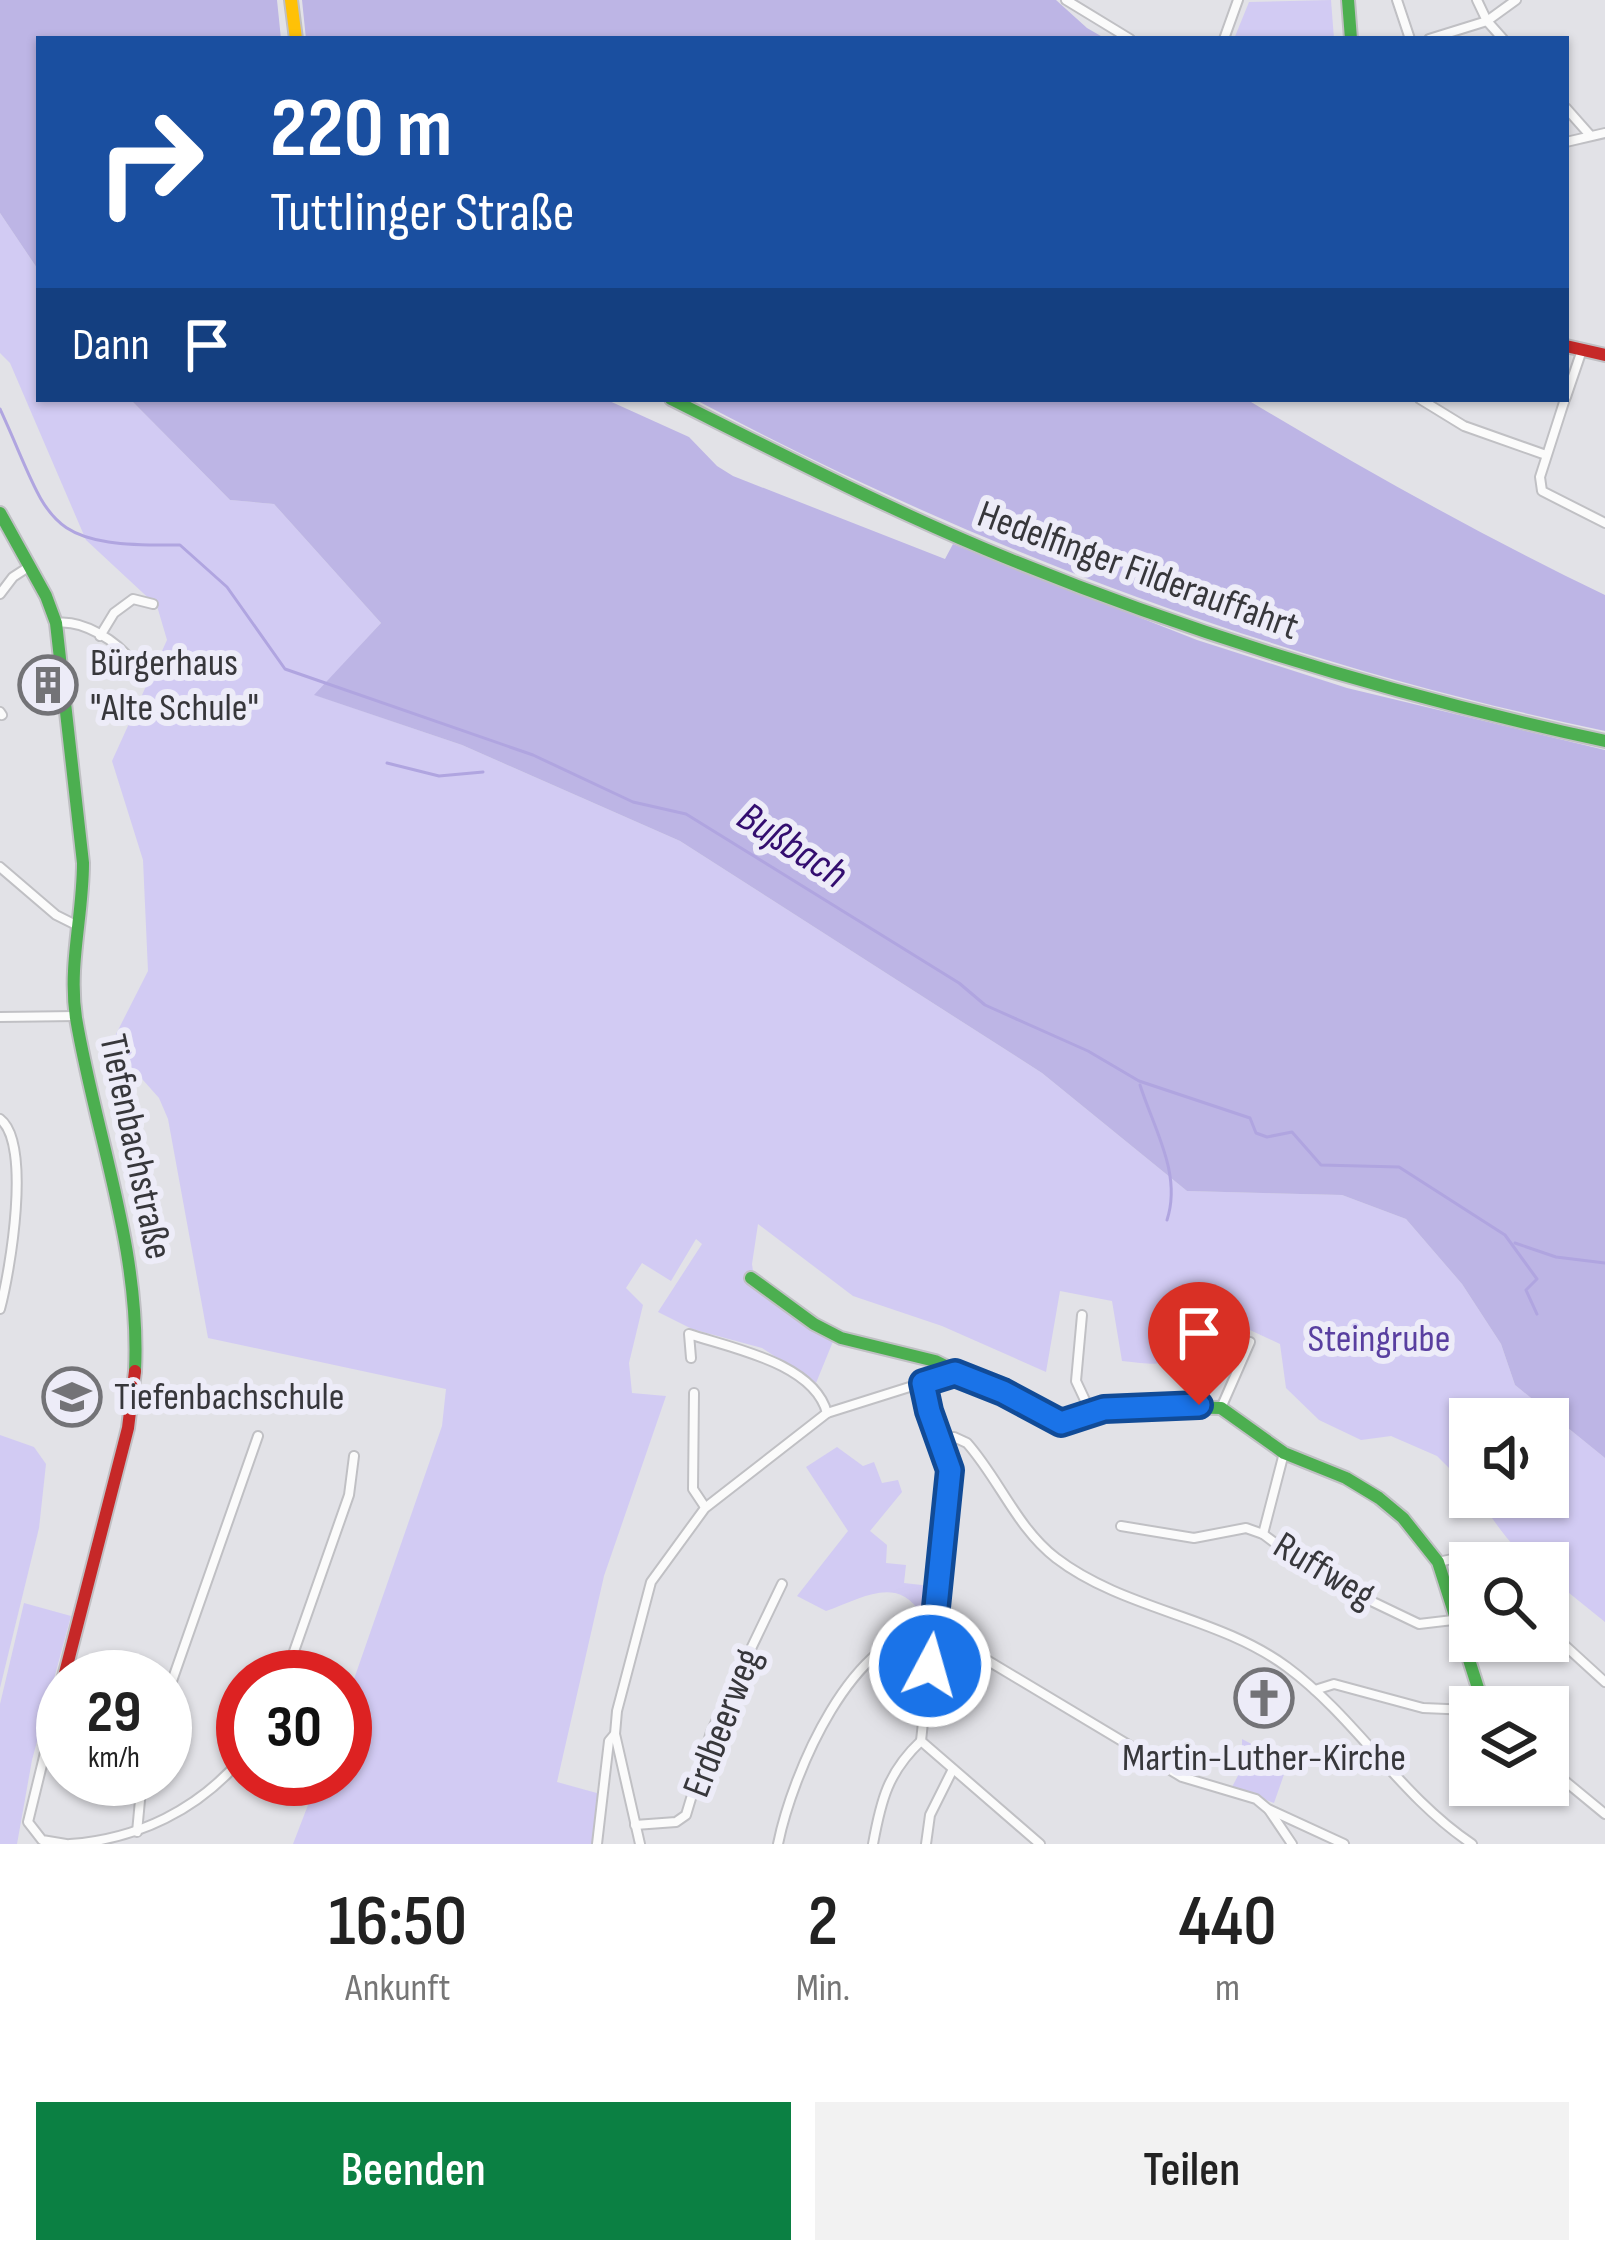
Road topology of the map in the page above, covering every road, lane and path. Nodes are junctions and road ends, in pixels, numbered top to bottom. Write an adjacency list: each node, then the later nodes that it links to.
1 (291, 0): 9 (street)
2 (1066, 0): 10 (street)
3 (1238, 0): 11 (street)
4 (1348, 0): 12 (street)
5 (1397, 0): 13 (street)
6 (1477, 0): 8 (street)
7 (1516, 0): 8 (street)
8 (1487, 21): 14 (street); 15 (street)
9 (296, 36)
10 (1125, 36)
11 (1225, 36)
12 (1351, 36)
13 (1409, 36)
14 (1439, 36)
15 (1501, 36)
16 (1569, 111): 18 (street)
17 (1605, 133): 18 (street)
18 (1590, 135): 19 (street)
19 (1569, 141)
20 (1569, 347): 21 (street)
21 (1582, 350): 22 (street); 23 (street)
22 (1605, 356)
23 (1569, 389)
24 (677, 402): 36 (street, Hedelfinger Filderauffahrt)
25 (1425, 402): 27 (street)
26 (1565, 402): 27 (street)
27 (1546, 455): 29 (street)
28 (0, 514): 30 (street, Tiefenbachstraße)
29 (1605, 523)
30 (30, 566): 31 (street); 33 (street, Tiefenbachstraße)
31 (0, 594)
32 (153, 604): 34 (street)
33 (56, 623): 34 (street); 38 (street, Tiefenbachstraße)
34 (100, 636): 35 (street)
35 (133, 663)
36 (1605, 741)
37 (0, 867): 38 (street)
38 (78, 926): 39 (street, Tiefenbachstraße)
39 (76, 1016): 40 (street); 69 (street, Tiefenbachstraße)
40 (0, 1017)
41 (0, 1119): 43 (street)
42 (752, 1278): 47 (street)
43 (0, 1310)
44 (1082, 1315): 52 (street)
45 (1250, 1342): 50 (street)
46 (691, 1358): 51 (street)
47 (955, 1373): 48 (street); 52 (street)
48 (923, 1383): 51 (street); 54 (street)
49 (694, 1393): 59 (street)
50 (1221, 1408): 52 (street); 55 (street)
51 (827, 1413): 59 (street)
52 (1091, 1413)
53 (258, 1436): 70 (street)
54 (940, 1439): 67 (street); 73 (street)
55 (1284, 1453): 61 (street); 63 (street)
56 (354, 1456): 57 (street)
57 (352, 1474): 58 (street); 71 (street)
58 (364, 1475)
59 (705, 1508): 75 (street)
60 (1121, 1526): 61 (street, Ruffweg)
61 (1263, 1534): 66 (street, Ruffweg)
62 (1449, 1560): 63 (street)
63 (1438, 1562): 65 (street)
64 (782, 1583): 84 (street, Erdbeerweg)
65 (1449, 1605)
66 (1449, 1620)
67 (934, 1629): 76 (street); 82 (street); 89 (street)
68 (1569, 1649): 72 (street)
69 (71, 1650)
70 (183, 1650)
71 (294, 1650)
72 (1605, 1682)
73 (1315, 1690): 74 (street); 95 (street)
74 (1449, 1709)
75 (615, 1734): 84 (street); 87 (street)
76 (921, 1741): 77 (street); 90 (street)
77 (953, 1769): 91 (street); 92 (street)
78 (216, 1782): 85 (street)
79 (36, 1783): 86 (street, Tiefenbachstraße)
80 (1569, 1784): 83 (street)
81 (139, 1806): 85 (street)
82 (1268, 1809): 93 (street); 94 (street)
83 (1605, 1814)
84 (635, 1826): 88 (street)
85 (136, 1832): 86 (street)
86 (68, 1844)
87 (597, 1844)
88 (640, 1844)
89 (778, 1844)
90 (873, 1844)
91 (926, 1844)
92 (1040, 1844)
93 (1292, 1844)
94 (1344, 1844)
95 (1472, 1844)

